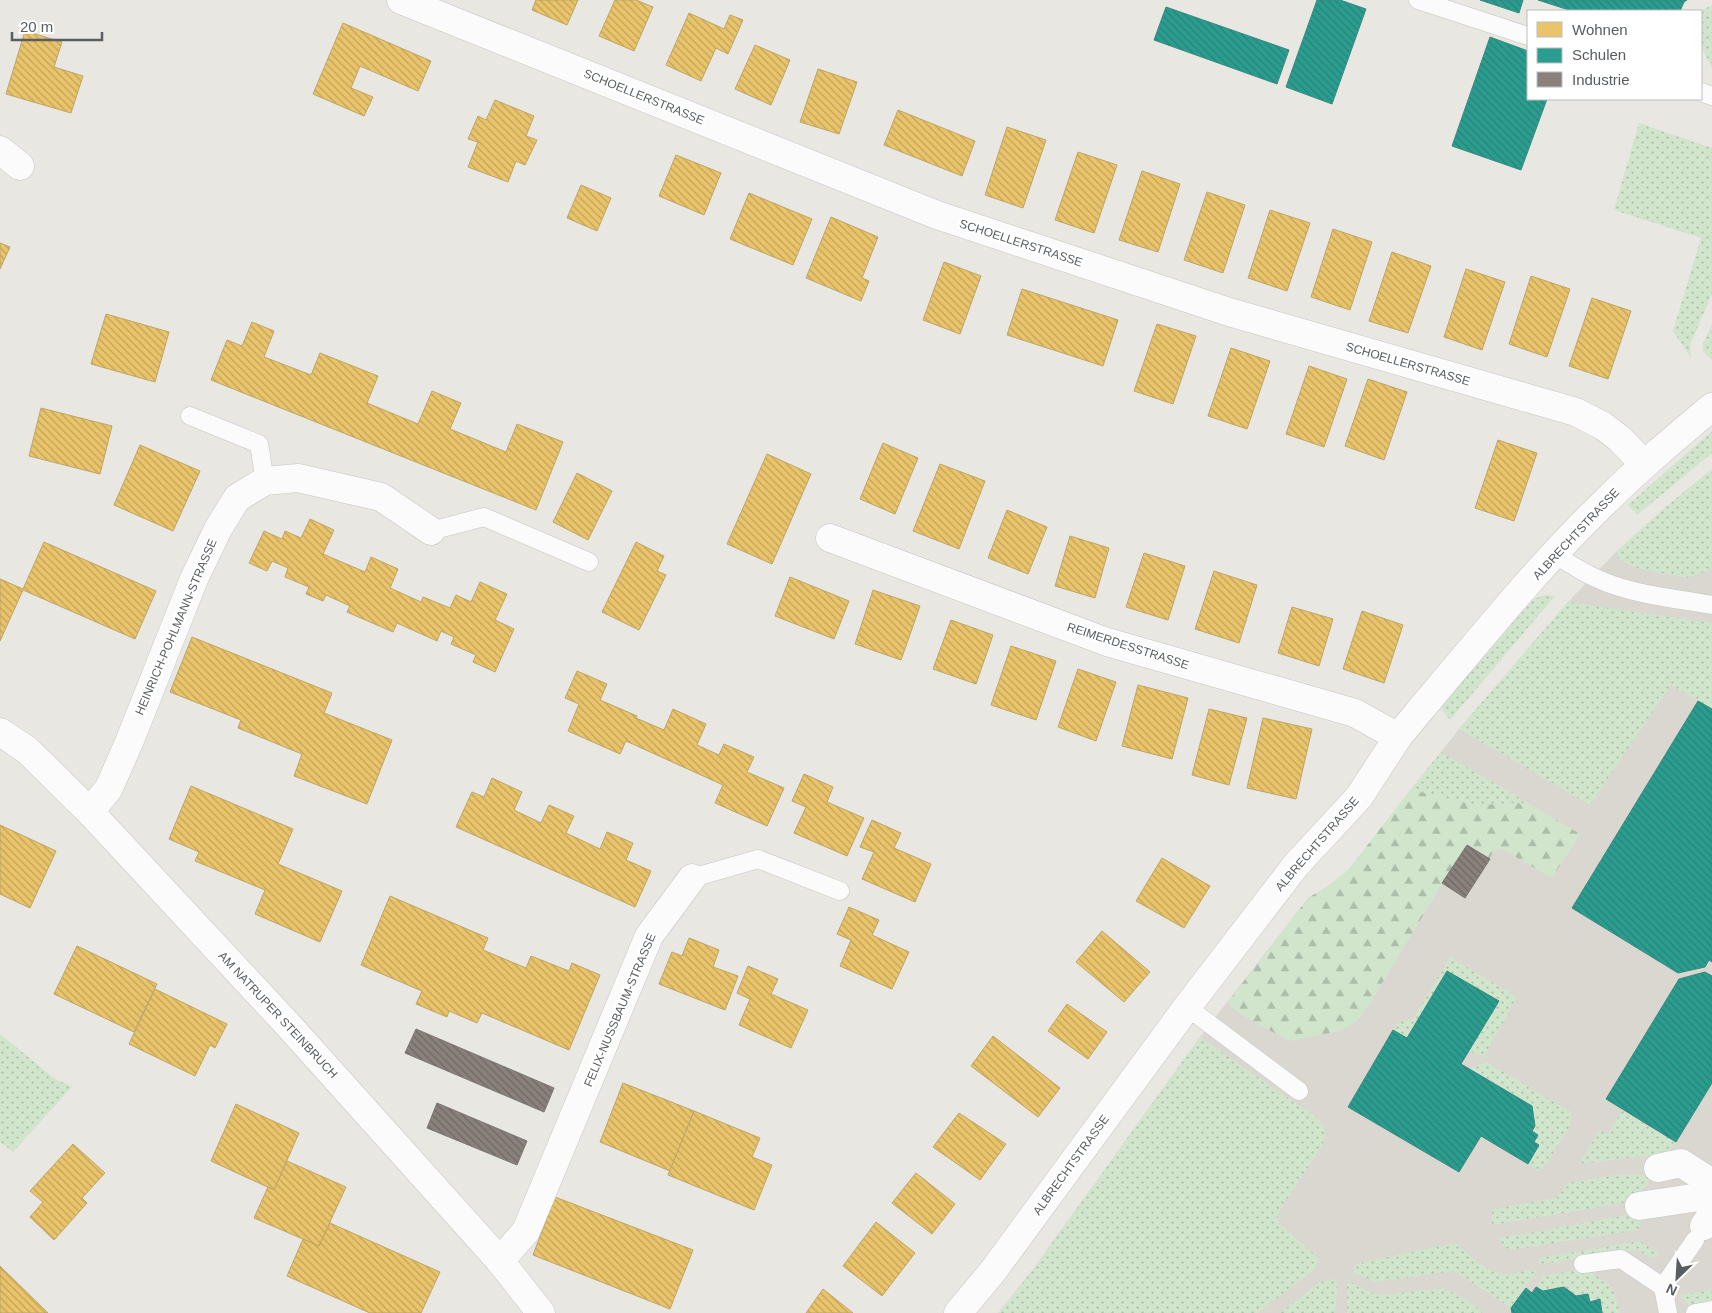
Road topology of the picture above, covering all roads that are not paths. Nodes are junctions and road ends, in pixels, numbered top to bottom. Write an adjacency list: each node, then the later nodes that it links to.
1 (401, 0): 6 (street, SCHOELLERSTRASSE)
2 (1418, 0): 3 (lane)
3 (1527, 36)
4 (1712, 407): 6 (street, ALBRECHTSTRASSE)
5 (190, 416): 7 (lane)
6 (1644, 464): 10 (street, ALBRECHTSTRASSE)
7 (265, 481): 8 (street, HEINRICH-POHLMANN-STRASSE); 15 (street, HEINRICH-POHLMANN-STRASSE)
8 (431, 530): 11 (lane)
9 (830, 538): 14 (street, REIMERDESSTRASSE)
10 (1554, 554): 12 (lane); 14 (street, ALBRECHTSTRASSE)
11 (590, 562)
12 (1712, 605)
13 (0, 732): 15 (street, AM NATRUPER STEINBRUCH)
14 (1398, 737): 18 (street, ALBRECHTSTRASSE)
15 (90, 812): 25 (street, AM NATRUPER STEINBRUCH)
16 (692, 878): 17 (lane, FELIX-NUSSBAUM-STRASSE); 25 (street, FELIX-NUSSBAUM-STRASSE)
17 (840, 891)
18 (1187, 1007): 19 (lane); 30 (street, ALBRECHTSTRASSE)
19 (1300, 1091)
20 (1658, 1168): 21 (street)
21 (1712, 1183)
22 (1712, 1195): 23 (street)
23 (1639, 1206)
24 (1704, 1227): 27 (lane)
25 (500, 1261): 29 (street, AM NATRUPER STEINBRUCH)
26 (1583, 1264): 27 (lane)
27 (1663, 1287): 31 (lane)
28 (1712, 1310): 32 (lane)
29 (541, 1313)
30 (958, 1313)
31 (1668, 1313)
32 (1695, 1313)

